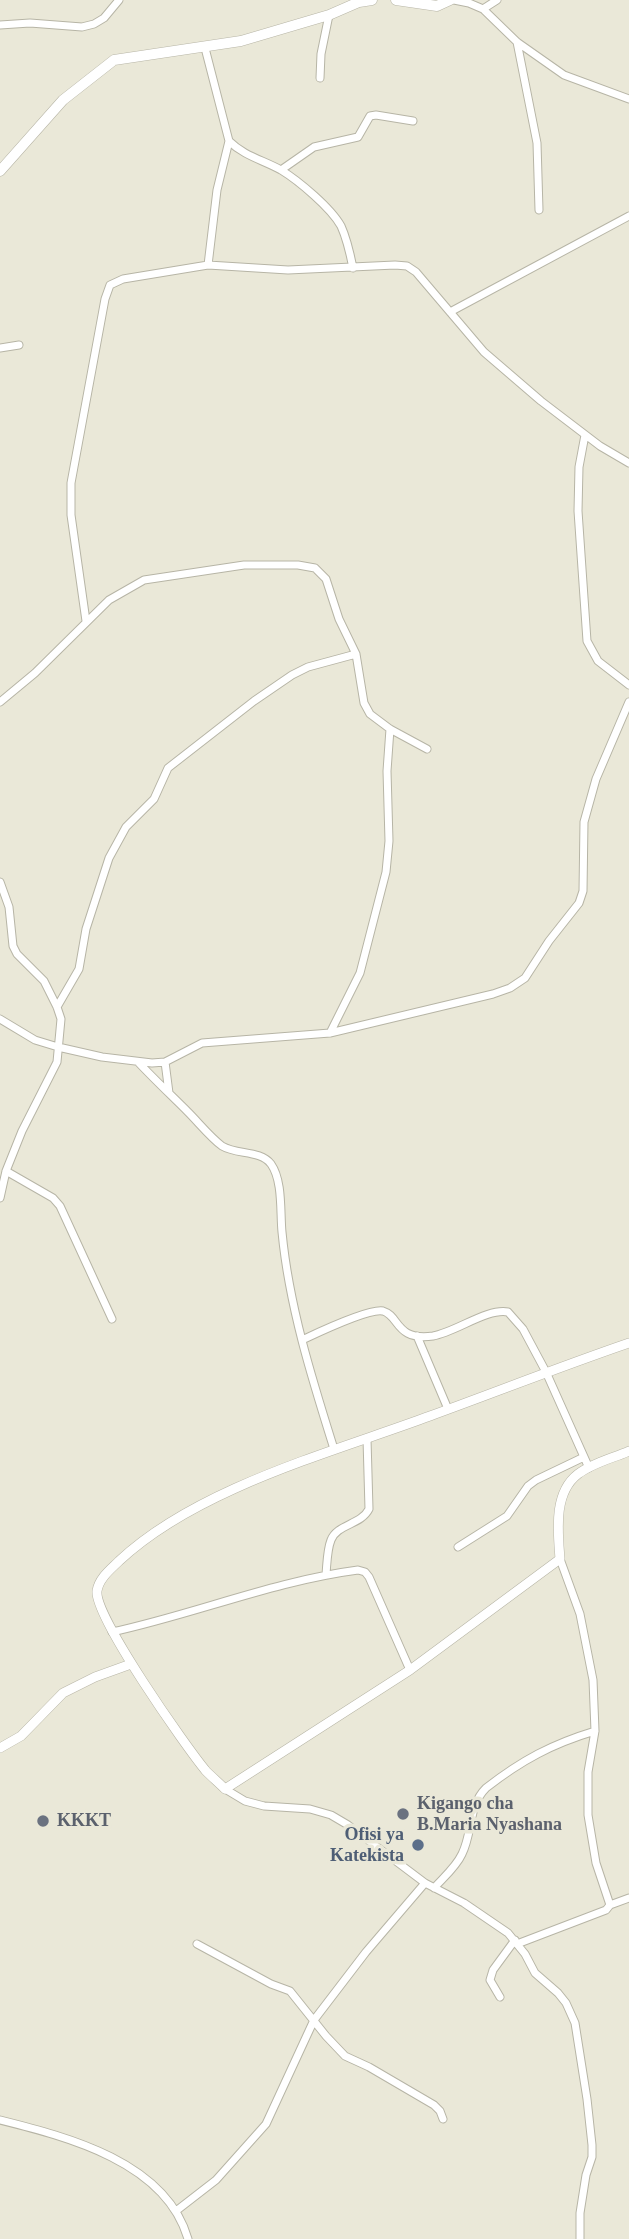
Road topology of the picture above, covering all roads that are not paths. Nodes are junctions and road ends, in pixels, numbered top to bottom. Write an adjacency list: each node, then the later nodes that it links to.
1 (119, 0): 9 (street)
2 (372, 0): 6 (main road)
3 (396, 0): 4 (main road)
4 (452, 0): 7 (street)
5 (497, 0): 7 (street)
6 (358, 1): 8 (main road)
7 (483, 9): 10 (street)
8 (329, 15): 11 (main road); 12 (street)
9 (0, 25)
10 (517, 42): 13 (street); 18 (street)
11 (205, 48): 15 (street); 17 (main road)
12 (320, 78)
13 (629, 99)
14 (413, 121): 16 (street)
15 (229, 141): 16 (street); 20 (street)
16 (281, 170): 21 (street)
17 (0, 171)
18 (539, 211)
19 (629, 216): 22 (street)
20 (208, 265): 21 (street); 27 (street)
21 (353, 268): 22 (street)
22 (450, 312): 25 (street)
23 (19, 345): 24 (street)
24 (0, 348)
25 (585, 435): 26 (street); 29 (street)
26 (629, 463)
27 (86, 621): 28 (street); 30 (street)
28 (356, 654): 32 (street); 35 (street)
29 (629, 685)
30 (0, 700)
31 (629, 702): 37 (street)
32 (390, 729): 33 (street); 37 (street)
33 (427, 749)
34 (0, 882): 35 (street)
35 (58, 1007): 38 (street)
36 (0, 1019): 38 (street)
37 (330, 1032): 39 (street)
38 (58, 1047): 40 (street); 42 (street)
39 (165, 1062): 40 (street); 41 (street)
40 (139, 1063): 41 (street)
41 (169, 1093): 47 (street)
42 (6, 1171): 43 (street); 45 (street)
43 (2, 1181): 44 (street)
44 (0, 1198)
45 (111, 1319)
46 (417, 1336): 47 (street); 49 (street); 50 (street)
47 (302, 1340): 52 (street)
48 (629, 1343): 49 (street)
49 (546, 1372): 50 (street); 54 (street)
50 (448, 1409): 51 (street)
51 (367, 1438): 52 (street); 58 (street)
52 (334, 1449): 59 (street)
53 (629, 1451): 55 (street)
54 (584, 1457): 55 (street); 56 (street)
55 (589, 1468): 57 (street)
56 (458, 1547)
57 (560, 1559): 61 (street); 62 (street)
58 (326, 1574): 59 (street); 61 (street)
59 (112, 1632): 60 (street)
60 (131, 1664): 63 (street); 64 (street)
61 (410, 1670): 64 (street)
62 (595, 1731): 66 (street); 68 (street)
63 (0, 1748)
64 (225, 1789): 65 (street)
65 (425, 1883): 66 (street); 72 (street)
66 (435, 1888): 69 (street)
67 (629, 1898): 68 (street)
68 (610, 1905): 69 (street)
69 (516, 1942): 71 (street); 77 (street)
70 (197, 1944): 72 (street)
71 (500, 1997)
72 (314, 2020): 73 (street); 75 (street)
73 (443, 2119)
74 (0, 2120): 75 (street)
75 (176, 2211): 76 (street)
76 (188, 2239)
77 (580, 2239)

